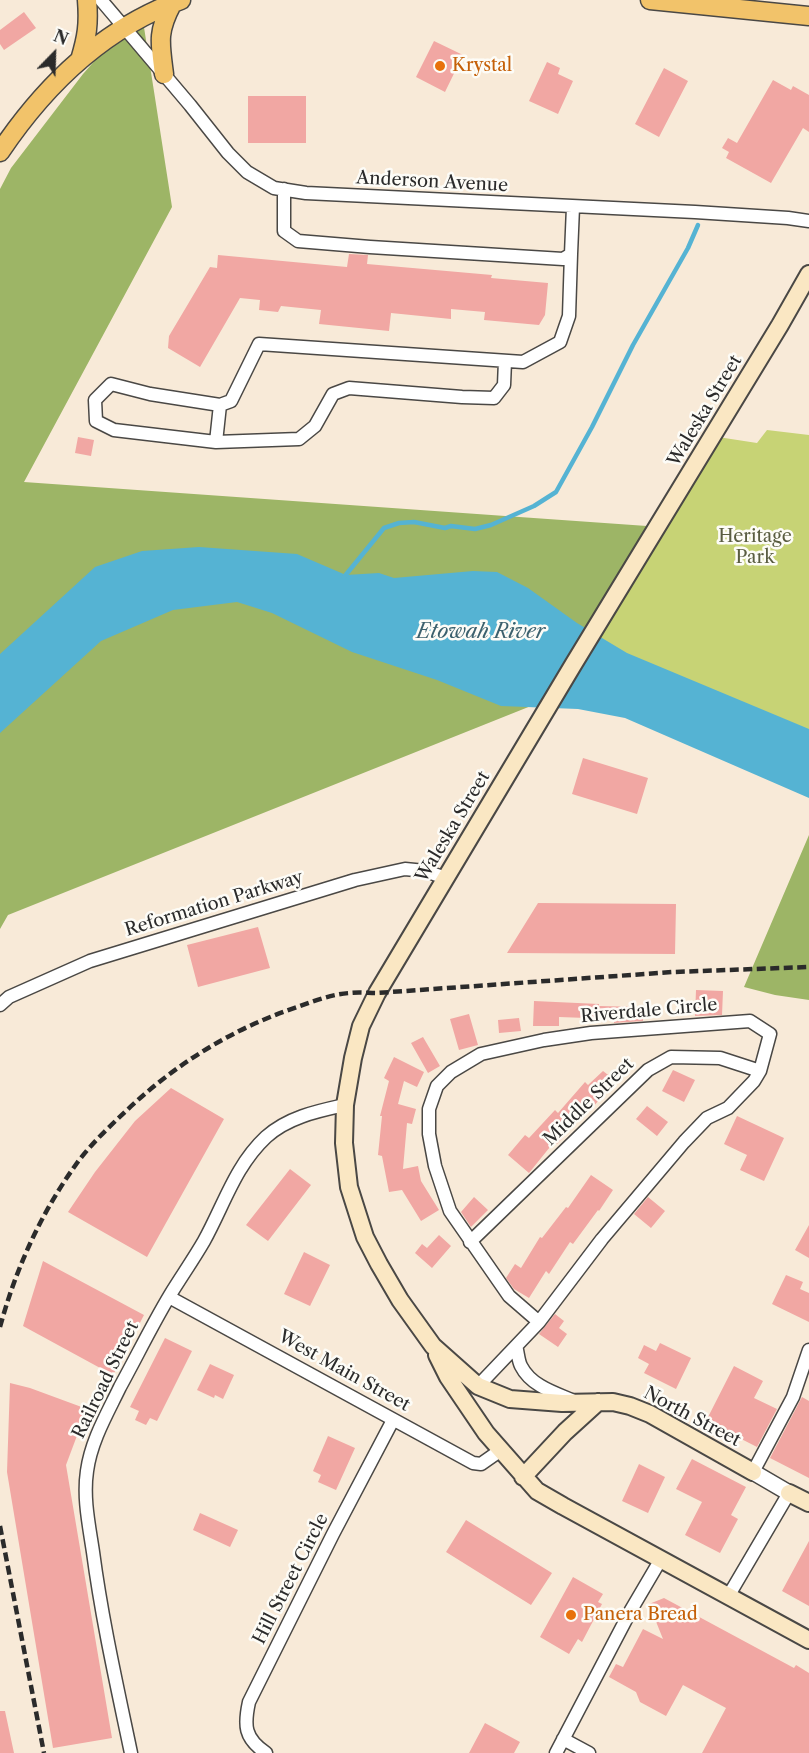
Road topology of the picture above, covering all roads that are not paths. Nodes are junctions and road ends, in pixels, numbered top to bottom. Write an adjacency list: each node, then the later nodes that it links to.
1 (87, 0): 7 (main road)
2 (101, 0): 6 (street, Anderson Avenue)
3 (650, 0): 5 (main road)
4 (176, 2): 6 (main road); 8 (main road)
5 (809, 16)
6 (125, 28): 7 (main road); 8 (street, Anderson Avenue)
7 (80, 60): 9 (main road)
8 (164, 74): 10 (street, Anderson Avenue)
9 (0, 152)
10 (284, 189): 11 (street, Anderson Avenue); 13 (street)
11 (573, 207): 12 (street, Anderson Avenue); 13 (street)
12 (809, 221)
13 (570, 254): 15 (street)
14 (809, 274): 18 (main road, Waleska Street)
15 (505, 361): 16 (street); 17 (street)
16 (220, 405): 17 (street); 17 (street)
17 (216, 442)
18 (446, 878): 19 (street, Reformation Parkway); 21 (main road, Waleska Street)
19 (0, 1005)
20 (760, 1071): 22 (street, Middle Street); 22 (street, Riverdale Circle); 24 (street, Riverdale Circle)
21 (345, 1105): 23 (street, Railroad Street); 25 (main road, Waleska Street)
22 (470, 1242): 24 (street, Riverdale Circle)
23 (168, 1297): 32 (street, West Main Street); 42 (street, Railroad Street)
24 (539, 1322): 26 (street)
25 (433, 1346): 28 (main road, Waleska Street); 33 (main road)
26 (516, 1346): 28 (street); 31 (street)
27 (809, 1350): 34 (street)
28 (478, 1386): 29 (main road, Waleska Street)
29 (510, 1399): 31 (main road, North Street)
30 (598, 1402): 31 (main road, North Street); 34 (main road, North Street); 35 (main road)
31 (581, 1404)
32 (393, 1420): 33 (street, West Main Street); 43 (street, Hill Street Circle)
33 (501, 1450): 35 (main road)
34 (753, 1472): 36 (street, North Street)
35 (523, 1477): 38 (main road)
36 (789, 1492): 37 (main road, North Street); 39 (street)
37 (809, 1503)
38 (661, 1559): 39 (main road); 41 (street)
39 (729, 1595): 40 (main road)
40 (809, 1640)
41 (563, 1739): 44 (street); 45 (street)
42 (131, 1753)
43 (266, 1753)
44 (556, 1753)
45 (589, 1753)

